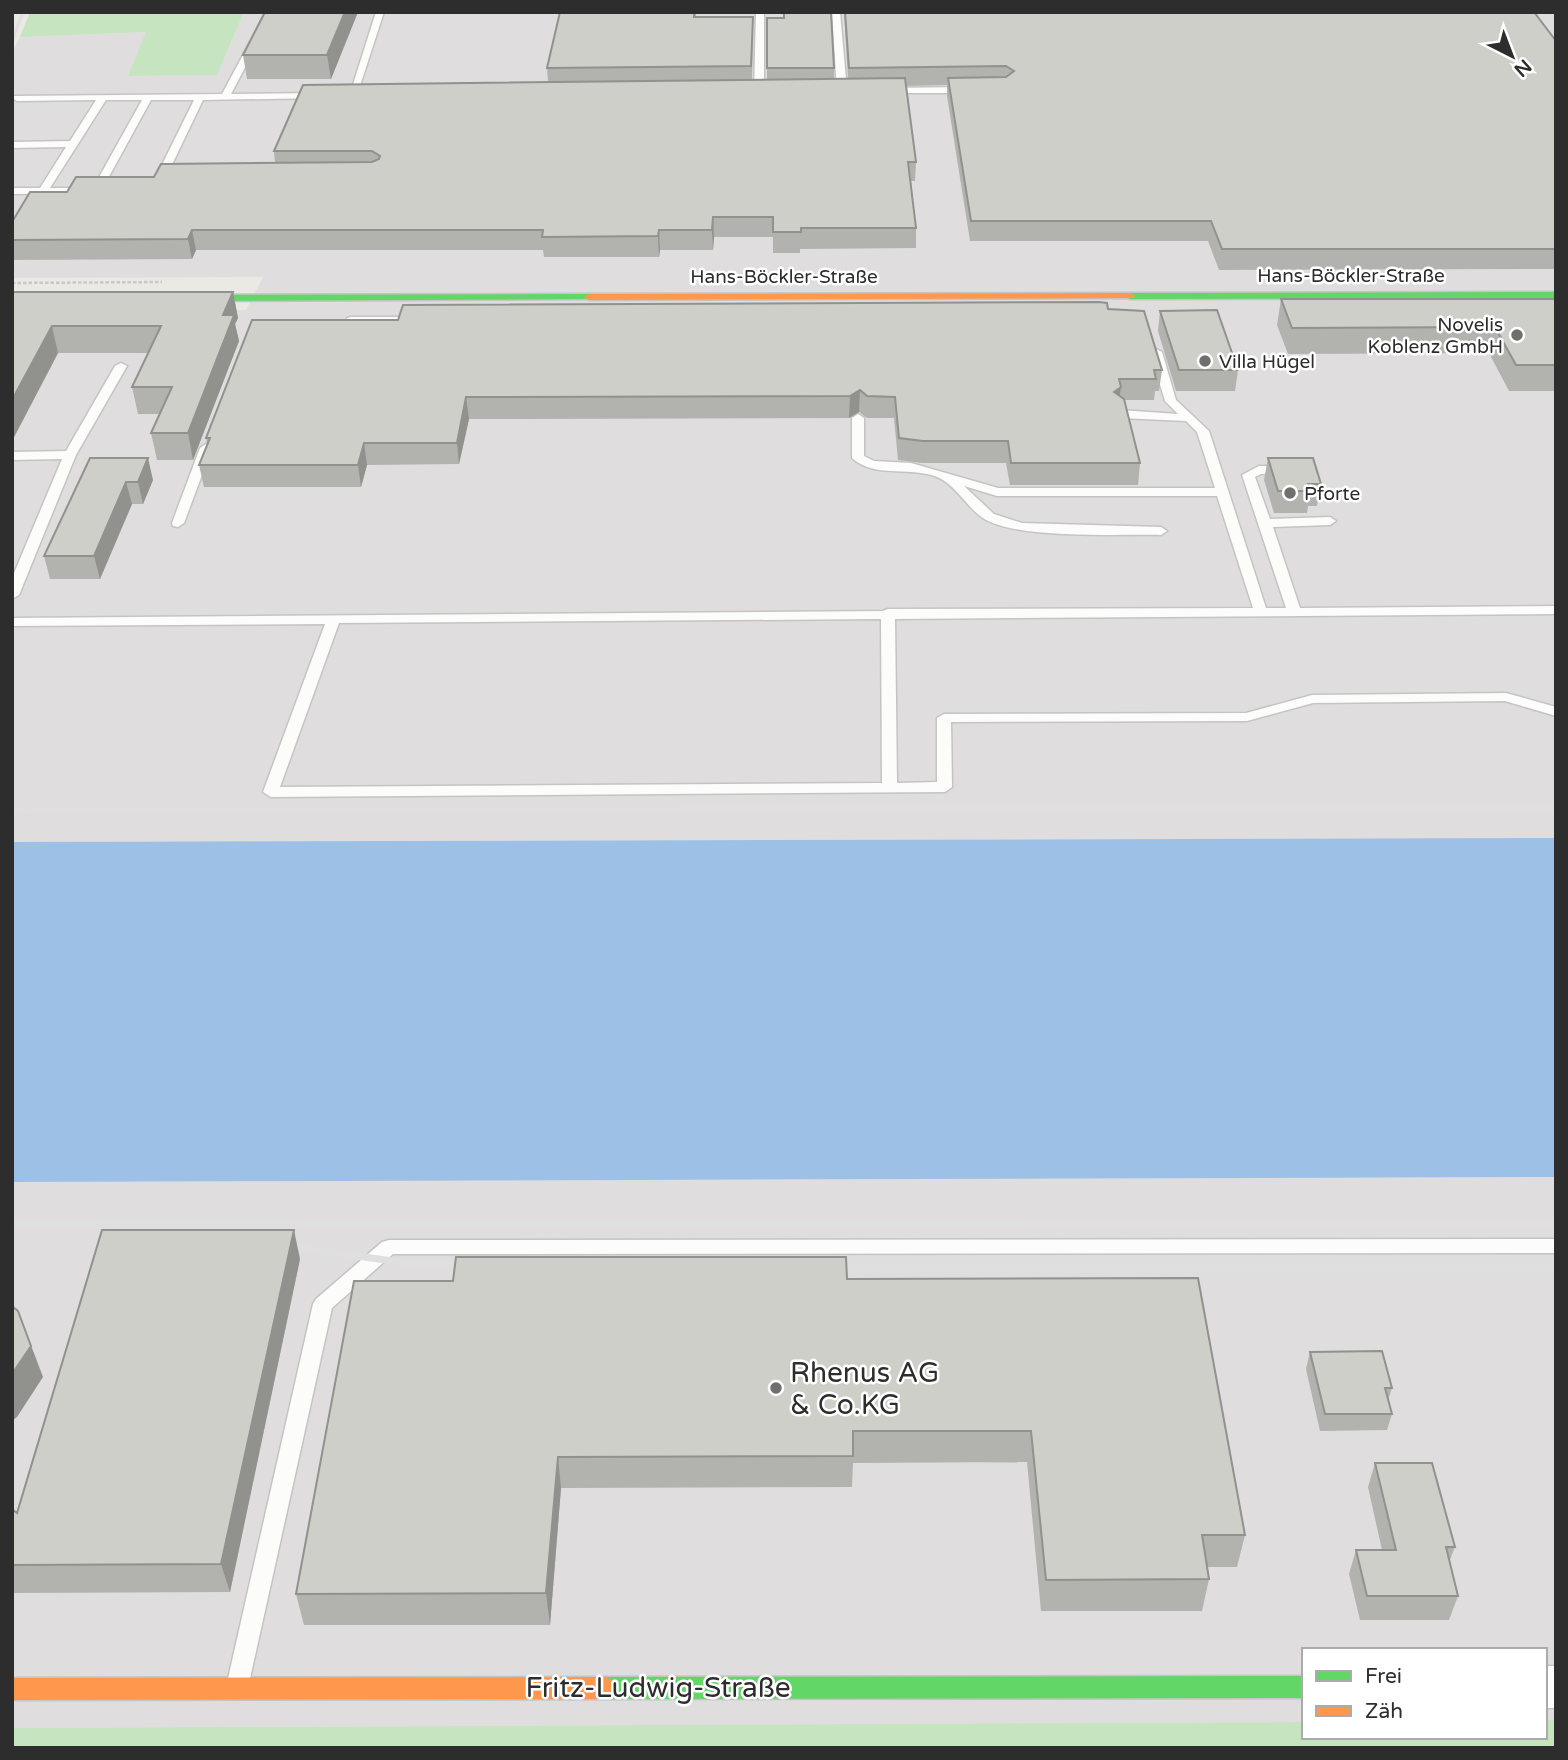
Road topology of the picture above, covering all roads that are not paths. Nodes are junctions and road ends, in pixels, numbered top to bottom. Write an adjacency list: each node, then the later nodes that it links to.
1 (279, 12): 16 (lane)
2 (380, 12): 14 (lane)
3 (760, 12): 11 (lane)
4 (836, 12): 7 (lane)
5 (978, 90): 9 (lane)
6 (828, 91): 7 (lane)
7 (842, 91): 8 (lane)
8 (856, 91)
9 (883, 91)
10 (747, 92): 11 (lane)
11 (759, 92): 12 (lane)
12 (773, 92)
13 (341, 95): 14 (lane)
14 (352, 95): 15 (lane)
15 (366, 95)
16 (225, 96): 17 (lane); 20 (lane)
17 (328, 96)
18 (103, 97): 19 (lane); 21 (lane); 22 (lane)
19 (148, 97): 20 (lane); 28 (lane)
20 (200, 97): 24 (lane)
21 (17, 98)
22 (75, 144): 23 (lane); 29 (lane)
23 (12, 145)
24 (161, 177): 25 (lane); 26 (lane)
25 (174, 177)
26 (149, 178)
27 (113, 181): 28 (lane)
28 (100, 182): 29 (lane)
29 (43, 191): 30 (lane)
30 (13, 193)
31 (1556, 295): 32 (main road, Hans-Böckler-Straße)
32 (166, 298)
33 (338, 320): 34 (lane)
34 (436, 320)
35 (1152, 340): 39 (lane)
36 (121, 366): 42 (lane)
37 (1120, 414): 39 (lane)
38 (858, 418): 44 (lane)
39 (1189, 418): 45 (lane)
40 (212, 434): 47 (lane)
41 (12, 456): 42 (lane)
42 (70, 456): 50 (lane)
43 (1297, 470): 48 (lane)
44 (945, 477): 45 (lane); 49 (lane)
45 (1223, 492): 53 (lane)
46 (1330, 521): 48 (lane)
47 (178, 523)
48 (1265, 523): 52 (lane)
49 (1161, 531)
50 (12, 595)
51 (1556, 610): 52 (lane)
52 (1294, 611): 53 (lane)
53 (1261, 612): 54 (lane)
54 (888, 613): 55 (lane); 58 (lane)
55 (334, 618): 56 (lane); 58 (lane)
56 (12, 622)
57 (1556, 712): 58 (lane)
58 (890, 787)
59 (1556, 1246): 61 (lane)
60 (1302, 1687): 61 (main road, Fritz-Ludwig-Straße)
61 (237, 1688): 62 (main road, Fritz-Ludwig-Straße)
62 (12, 1689)

